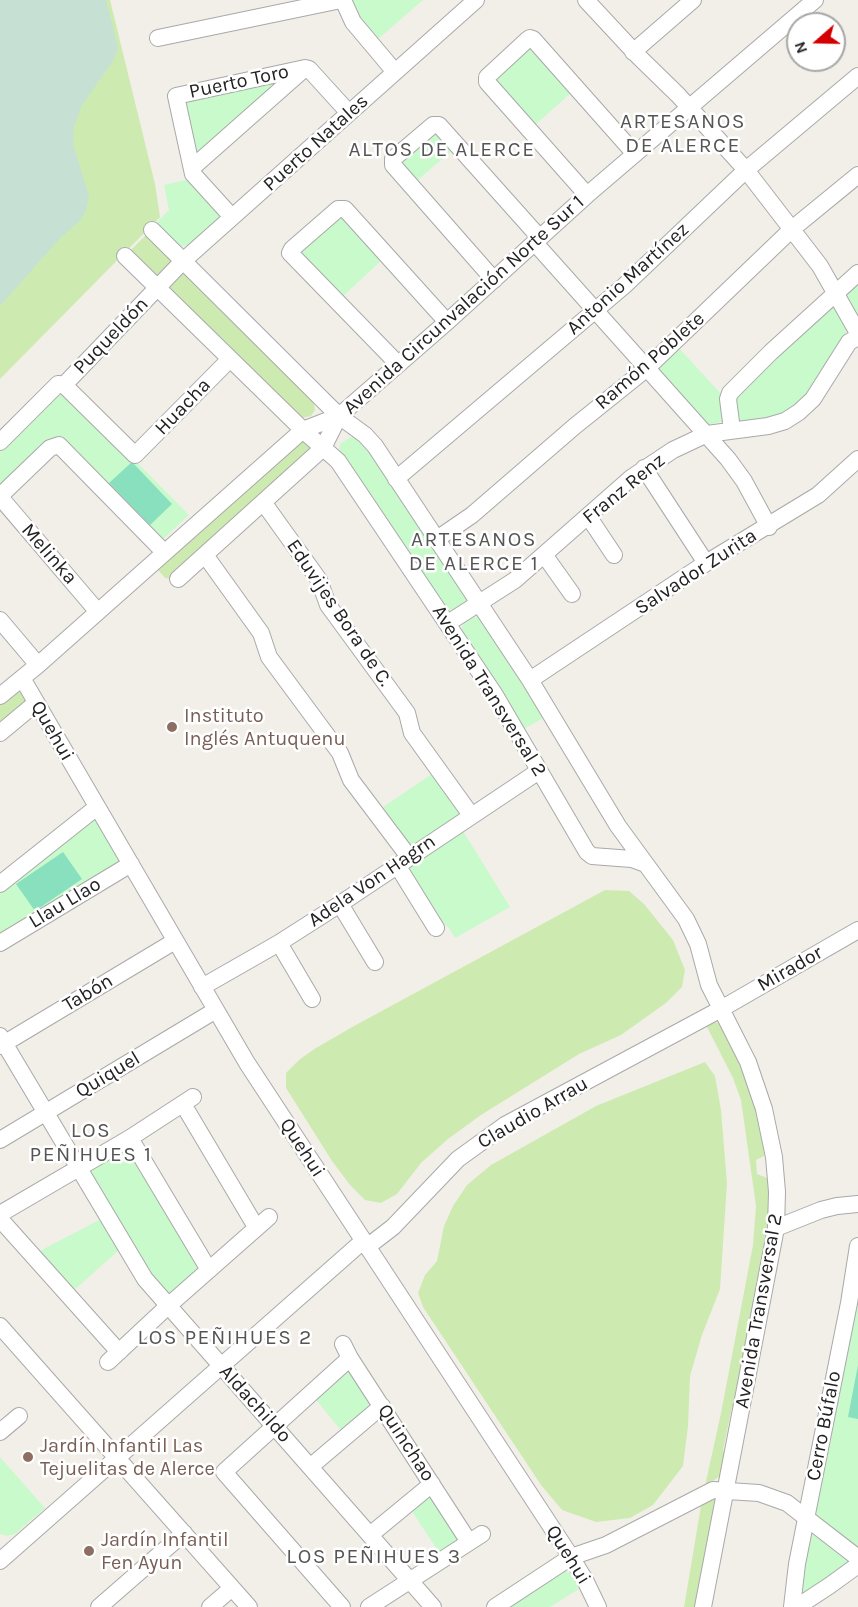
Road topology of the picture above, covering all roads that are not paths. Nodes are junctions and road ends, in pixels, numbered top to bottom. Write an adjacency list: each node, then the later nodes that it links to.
1 (342, 0): 6 (street); 9 (street)
2 (477, 0): 9 (street, Puerto Natales)
3 (693, 0): 7 (street)
4 (815, 0): 11 (street, Avenida Circunvalación Norte Sur 1)
5 (595, 3): 7 (street)
6 (158, 38)
7 (633, 51): 11 (street)
8 (304, 68): 12 (street, Puerto Toro); 14 (street); 14 (street, Puerto Toro)
9 (395, 72): 12 (street, Puerto Natales)
10 (858, 76): 15 (street, Antonio Martínez)
11 (689, 106): 13 (street, Avenida Circunvalación Norte Sur 1); 15 (street)
12 (349, 113): 18 (street, Puerto Natales)
13 (635, 154): 17 (street, Avenida Circunvalación Norte Sur 1); 17 (street)
14 (192, 168): 18 (street, Puerto Toro)
15 (746, 170): 20 (street); 28 (street, Antonio Martínez)
16 (858, 175): 20 (street, Ramón Poblete)
17 (587, 195): 21 (street, Avenida Circunvalación Norte Sur 1)
18 (232, 217): 23 (street, Puerto Natales)
19 (152, 230): 23 (street, Avenida Transversal 2)
20 (792, 230): 27 (street); 33 (street, Ramón Poblete)
21 (537, 240): 25 (street, Avenida Circunvalación Norte Sur 1); 25 (street); 28 (street)
22 (125, 256): 26 (street, Avenida Transversal 2)
23 (183, 261): 26 (street, Puerto Natales); 35 (street, Avenida Transversal 2)
24 (858, 273): 27 (street)
25 (494, 280): 29 (street, Avenida Circunvalación Norte Sur 1)
26 (158, 288): 31 (street, Avenida Transversal 2); 34 (street, Puqueldón)
27 (836, 293): 30 (street); 37 (street)
28 (595, 310): 33 (street); 43 (street, Antonio Martínez)
29 (447, 322): 32 (street, Avenida Circunvalación Norte Sur 1); 32 (street)
30 (858, 335): 37 (street, Franz Renz)
31 (230, 359): 34 (street, Huacha); 36 (street, Avenida Transversal 2)
32 (398, 364): 35 (street, Avenida Circunvalación Norte Sur 1)
33 (646, 369): 38 (street); 48 (street, Ramón Poblete)
34 (64, 385): 39 (street, Puqueldón)
35 (339, 416): 36 (street, Avenida Circunvalación Norte Sur 1); 40 (street); 43 (street, Avenida Transversal 2)
36 (303, 430): 40 (street, Avenida Transversal 2); 49 (street, Avenida Circunvalación Norte Sur 1)
37 (732, 430): 38 (street, Franz Renz)
38 (707, 434): 42 (street, Franz Renz); 47 (street)
39 (0, 441)
40 (323, 448): 45 (street); 59 (street, Avenida Transversal 2)
41 (858, 459): 47 (street, Salvador Zurita)
42 (644, 468): 46 (street, Franz Renz); 53 (street)
43 (396, 479): 48 (street, Avenida Transversal 2)
44 (0, 496): 49 (street); 57 (street, Melinka)
45 (263, 502): 50 (street); 68 (street, Eduvijes Bora de C.)
46 (588, 516): 51 (street, Franz Renz); 52 (street)
47 (769, 526): 53 (street, Salvador Zurita)
48 (436, 539): 56 (street, Avenida Transversal 2)
49 (164, 552): 57 (street, Avenida Circunvalación Norte Sur 1)
50 (205, 555): 54 (street); 69 (street)
51 (545, 555): 55 (street); 56 (street, Franz Renz)
52 (614, 555)
53 (706, 564): 62 (street, Salvador Zurita)
54 (178, 579)
55 (572, 594)
56 (479, 604): 59 (street, Franz Renz); 62 (street, Avenida Transversal 2)
57 (98, 612): 60 (street, Avenida Circunvalación Norte Sur 1)
58 (0, 620): 60 (street)
59 (448, 624): 66 (street, Avenida Transversal 2)
60 (38, 665): 61 (street, Avenida Circunvalación Norte Sur 1)
61 (22, 678): 63 (street, Avenida Circunvalación Norte Sur 1); 64 (street, Quehui)
62 (530, 680): 70 (street, Avenida Transversal 2)
63 (0, 696)
64 (36, 703): 65 (street); 67 (street, Quehui)
65 (0, 733)
66 (539, 771): 68 (street, Adela Von Hagrn); 70 (street, Avenida Transversal 2)
67 (97, 807): 71 (street, Quehui); 72 (street)
68 (471, 815): 69 (street, Adela Von Hagrn)
69 (403, 861): 73 (street, Adela Von Hagrn); 74 (street)
70 (643, 863): 82 (street, Avenida Transversal 2)
71 (130, 864): 76 (street, Quehui); 77 (street, Llau Llao)
72 (0, 884)
73 (340, 904): 78 (street, Adela Von Hagrn); 79 (street)
74 (436, 928)
75 (858, 930): 82 (street, Mirador)
76 (175, 940): 80 (street, Quehui); 84 (street, Tabón)
77 (0, 943)
78 (279, 943): 80 (street, Adela Von Hagrn); 81 (street)
79 (375, 962)
80 (202, 987): 83 (street, Quehui)
81 (312, 999)
82 (722, 1009): 91 (street, Avenida Transversal 2); 92 (street, Claudio Arrau)
83 (216, 1010): 85 (street, Quiquel); 92 (street, Quehui)
84 (1, 1042): 85 (street, Aldachildo)
85 (45, 1113): 87 (street, Quiquel); 88 (street, Aldachildo)
86 (130, 1138): 88 (street); 94 (street); 94 (street)
87 (0, 1140)
88 (78, 1168): 90 (street); 95 (street, Aldachildo)
89 (858, 1204): 91 (street)
90 (0, 1216): 95 (street)
91 (776, 1228): 105 (street, Avenida Transversal 2)
92 (365, 1244): 97 (street, Claudio Arrau); 110 (street, Quehui)
93 (858, 1246): 106 (street, Cerro Búfalo)
94 (209, 1270): 95 (street)
95 (168, 1306): 97 (street, Aldachildo)
96 (0, 1326): 102 (street)
97 (221, 1366): 100 (street, Aldachildo); 102 (street, Claudio Arrau)
98 (382, 1406): 100 (street, Quinchao); 103 (street); 104 (street, Quinchao)
99 (19, 1416): 101 (street)
100 (273, 1425): 103 (street, Aldachildo); 118 (street)
101 (0, 1432)
102 (117, 1458): 107 (street); 109 (street, Claudio Arrau)
103 (310, 1467): 108 (street, Aldachildo)
104 (432, 1484): 108 (street); 113 (street, Quinchao)
105 (726, 1490): 106 (street); 110 (street); 123 (street, Avenida Transversal 2)
106 (806, 1516): 111 (street); 124 (street, Cerro Búfalo)
107 (184, 1533): 114 (street); 115 (street)
108 (370, 1535): 113 (street, Aldachildo)
109 (3, 1553)
110 (571, 1557): 121 (street); 122 (street, Quehui)
111 (858, 1558)
112 (858, 1564): 125 (street)
113 (410, 1580): 119 (street); 120 (street, Aldachildo)
114 (232, 1588): 116 (street); 117 (street)
115 (99, 1607)
116 (210, 1607)
117 (249, 1607)
118 (342, 1607)
119 (369, 1607)
120 (433, 1607)
121 (495, 1607)
122 (598, 1607)
123 (703, 1607)
124 (792, 1607)
125 (797, 1607)

